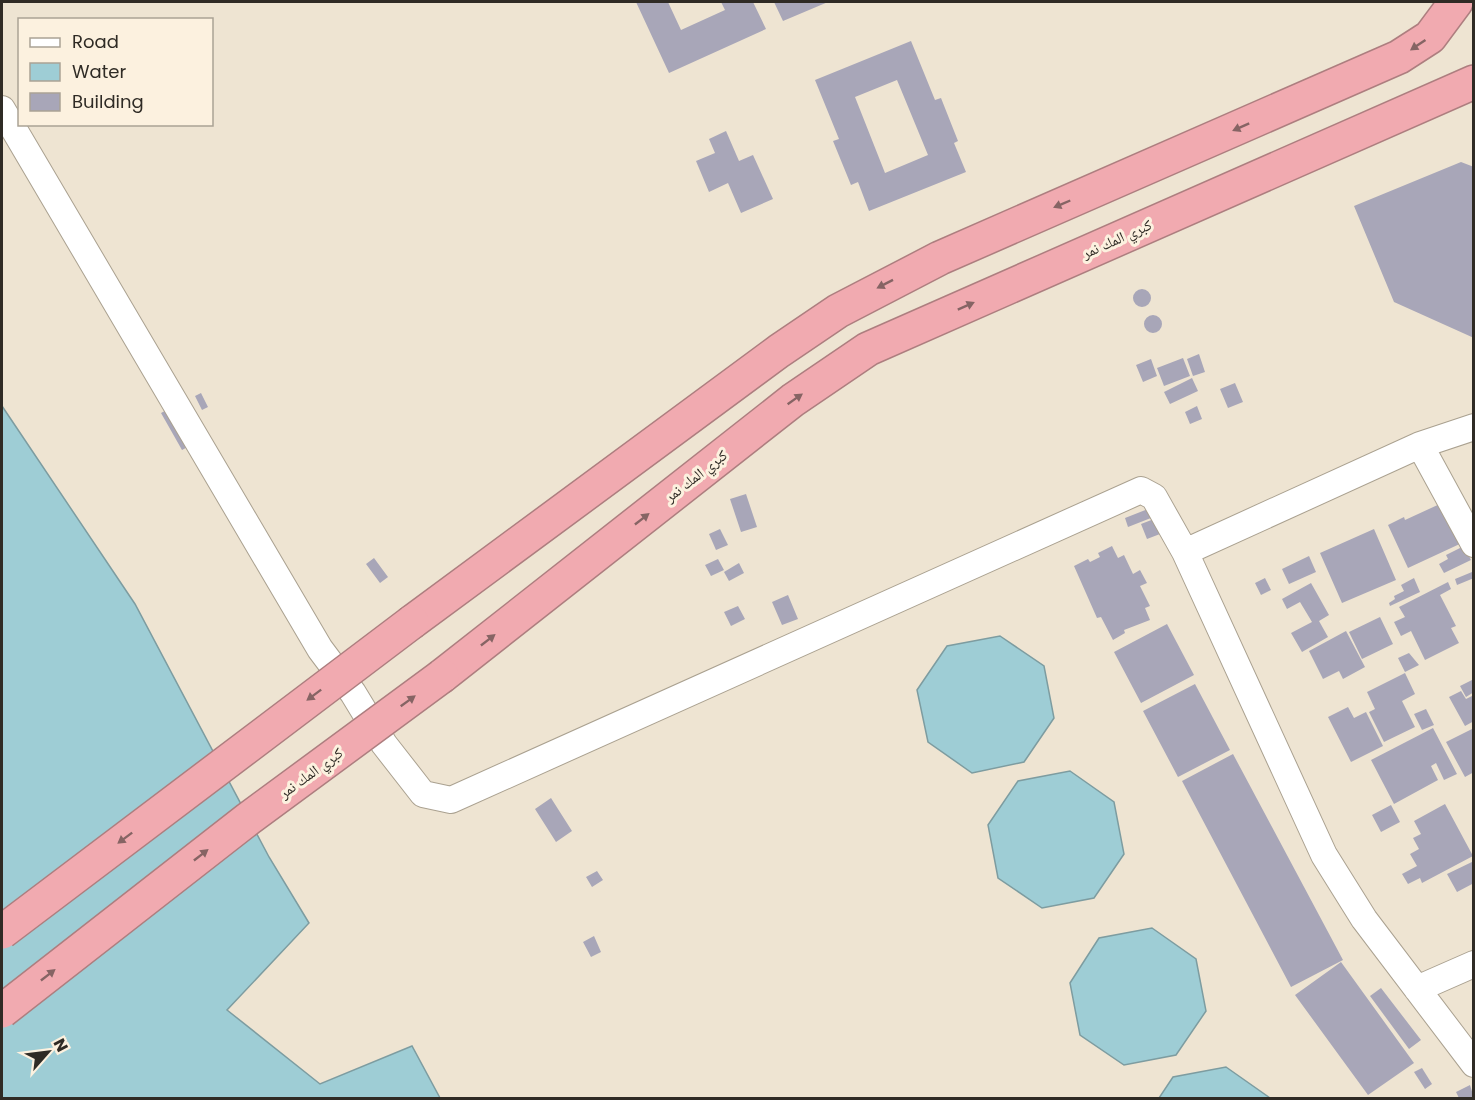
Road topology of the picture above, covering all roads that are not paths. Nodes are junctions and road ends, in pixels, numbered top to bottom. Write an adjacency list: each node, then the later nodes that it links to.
1 (1456, 2): 8 (highway, one-way to 8, bridge)
2 (1473, 82): 11 (highway, كبري المك نمر, one-way to 2, bridge)
3 (2, 109): 7 (street)
4 (1473, 427): 5 (street)
5 (1420, 445): 6 (street); 7 (street)
6 (1473, 544)
7 (1185, 552): 10 (street)
8 (2, 932)
9 (1473, 964): 10 (street)
10 (1417, 989): 12 (street)
11 (2, 1011)
12 (1473, 1064)

